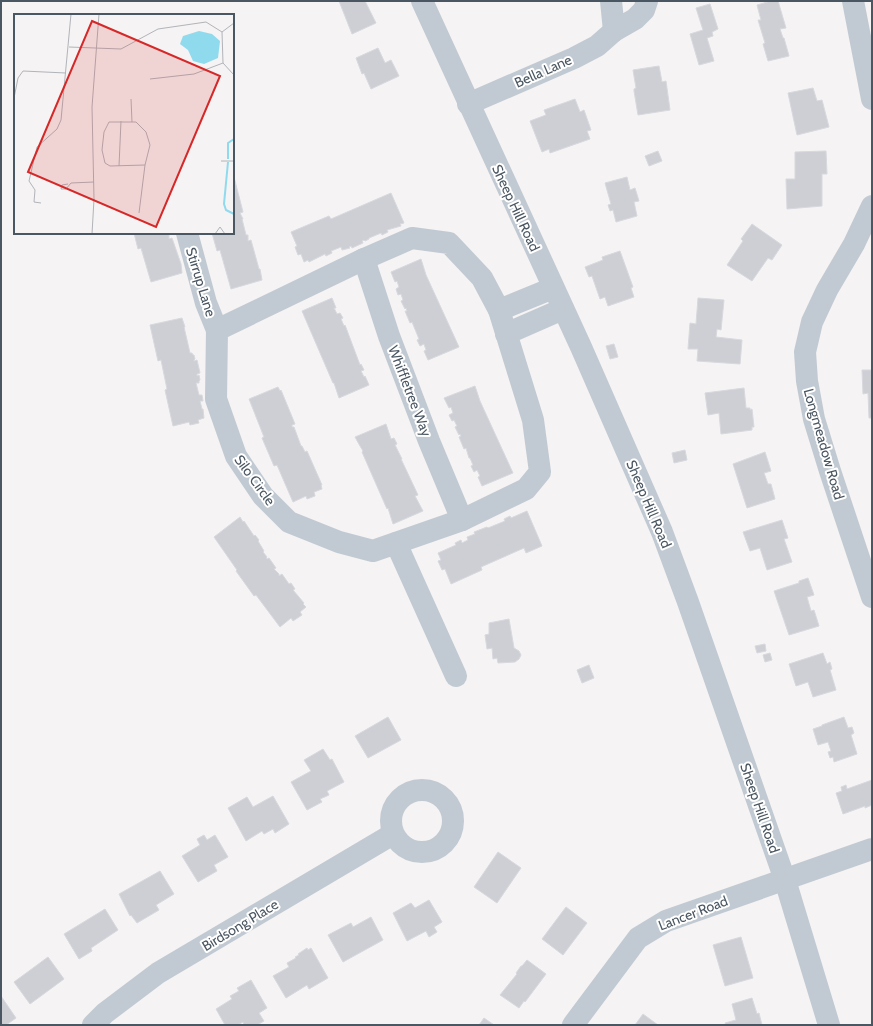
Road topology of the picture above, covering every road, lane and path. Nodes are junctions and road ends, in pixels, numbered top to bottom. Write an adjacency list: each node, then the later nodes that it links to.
1 (422, 1): 7 (street, Sheep Hill Road)
2 (611, 1): 5 (street)
3 (647, 1): 5 (street, Bella Lane)
4 (853, 1): 6 (street)
5 (614, 31): 7 (street, Bella Lane)
6 (872, 99)
7 (468, 104): 11 (street, Sheep Hill Road)
8 (872, 206): 18 (street, Longmeadow Road)
9 (186, 234): 14 (street, Stirrup Lane)
10 (364, 259): 13 (street, Silo Circle); 14 (street, Silo Circle); 16 (street, Whiffletree Way)
11 (553, 288): 12 (street, Sheep Hill Road); 13 (street)
12 (563, 309): 15 (street); 22 (street, Sheep Hill Road)
13 (499, 310): 15 (street, Silo Circle)
14 (217, 330): 17 (street, Silo Circle)
15 (506, 334): 16 (street, Silo Circle)
16 (462, 520): 17 (street, Silo Circle)
17 (396, 543): 19 (street)
18 (872, 597)
19 (456, 676)
20 (393, 834): 23 (street, Birdsong Place)
21 (872, 849): 22 (street, Lancer Road)
22 (785, 880): 24 (street, Lancer Road); 25 (street, Sheep Hill Road)
23 (93, 1025)
24 (573, 1025)
25 (830, 1025)

